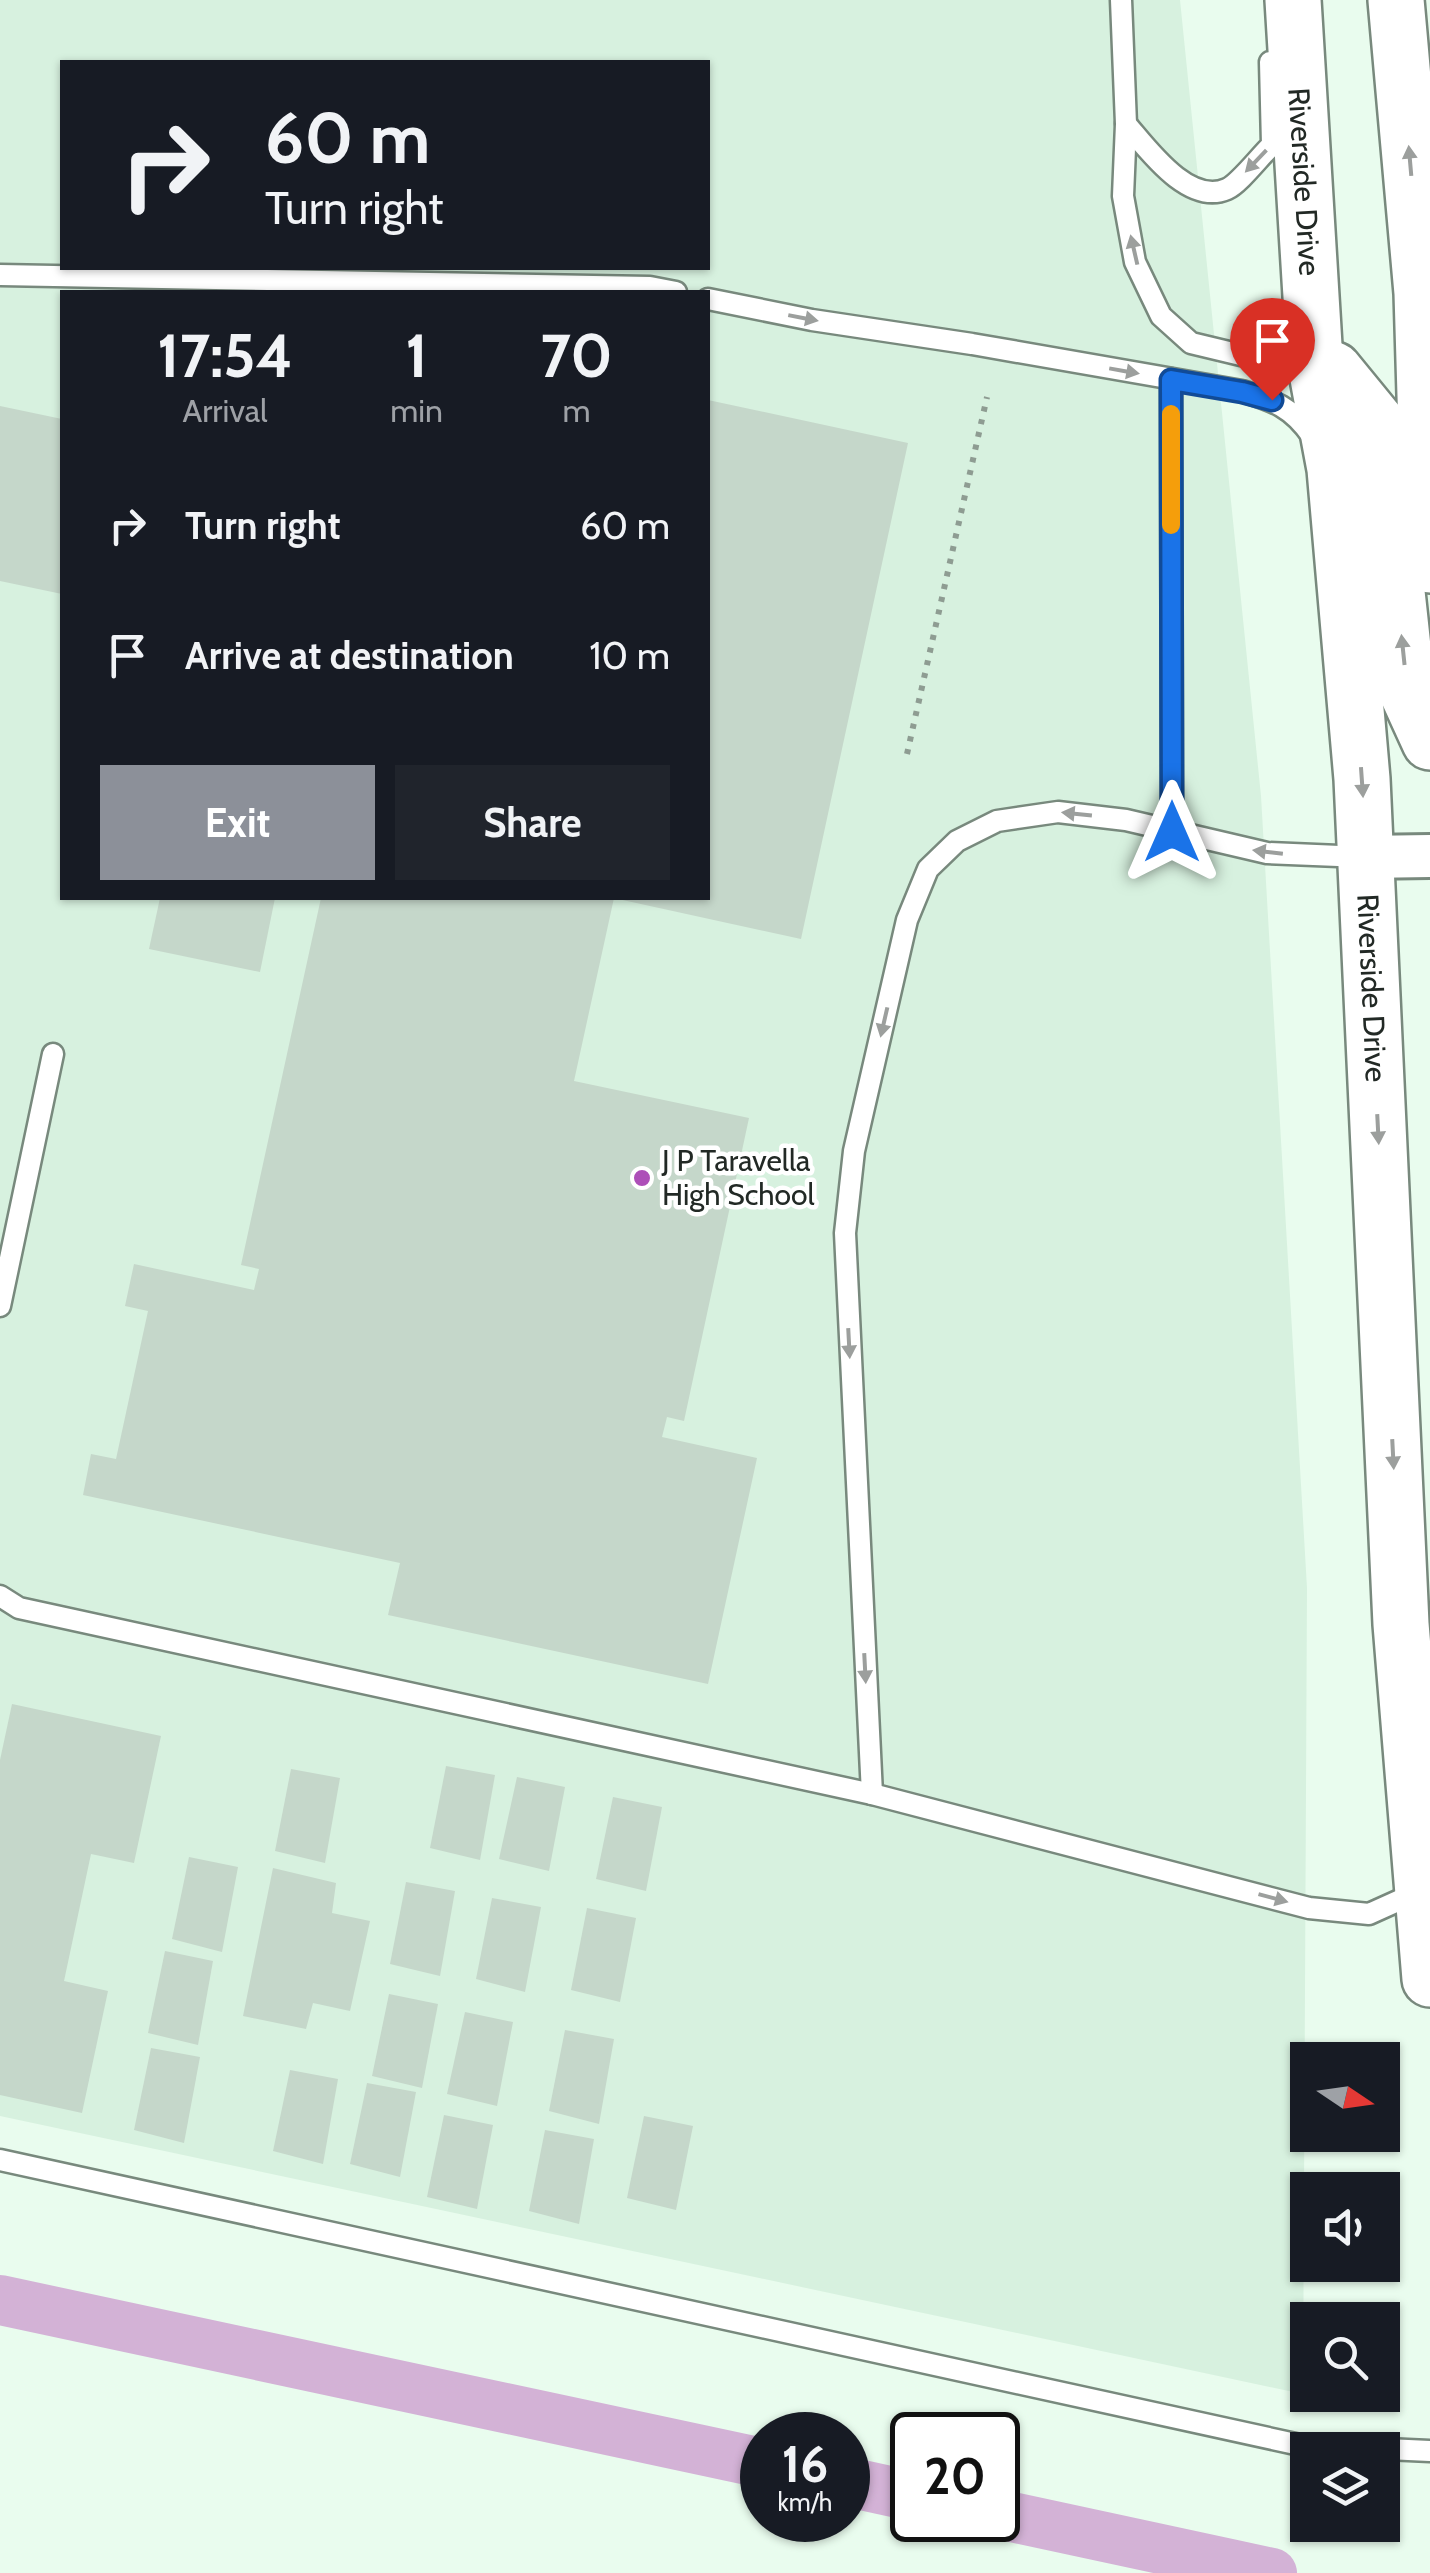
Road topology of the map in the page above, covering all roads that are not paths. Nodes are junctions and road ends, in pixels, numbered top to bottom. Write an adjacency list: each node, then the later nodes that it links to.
1 (1120, 0): 4 (lane)
2 (1396, 0): 11 (street, one-way to 2)
3 (1282, 18): 4 (lane, one-way to 4); 8 (street, Riverside Drive)
4 (1126, 124): 8 (lane, one-way to 4)
5 (0, 275): 6 (lane)
6 (666, 290)
7 (710, 299): 9 (lane, one-way to 9)
8 (1315, 362): 10 (street, Riverside Drive); 12 (street, one-way to 8)
9 (1171, 380): 10 (lane); 13 (lane)
10 (1335, 469): 15 (street, Riverside Drive, one-way to 15)
11 (1430, 565)
12 (1430, 742)
13 (1172, 832): 15 (lane, one-way to 13); 19 (lane, one-way to 19)
14 (1430, 856): 15 (street)
15 (1366, 857): 20 (street, Riverside Drive, one-way to 20)
16 (53, 1054): 17 (lane)
17 (0, 1306)
18 (0, 1596): 19 (lane)
19 (872, 1794): 20 (lane, one-way to 20)
20 (1426, 1887): 21 (street, Riverside Drive)
21 (1430, 1978)
22 (0, 2160): 23 (lane)
23 (1430, 2451)

